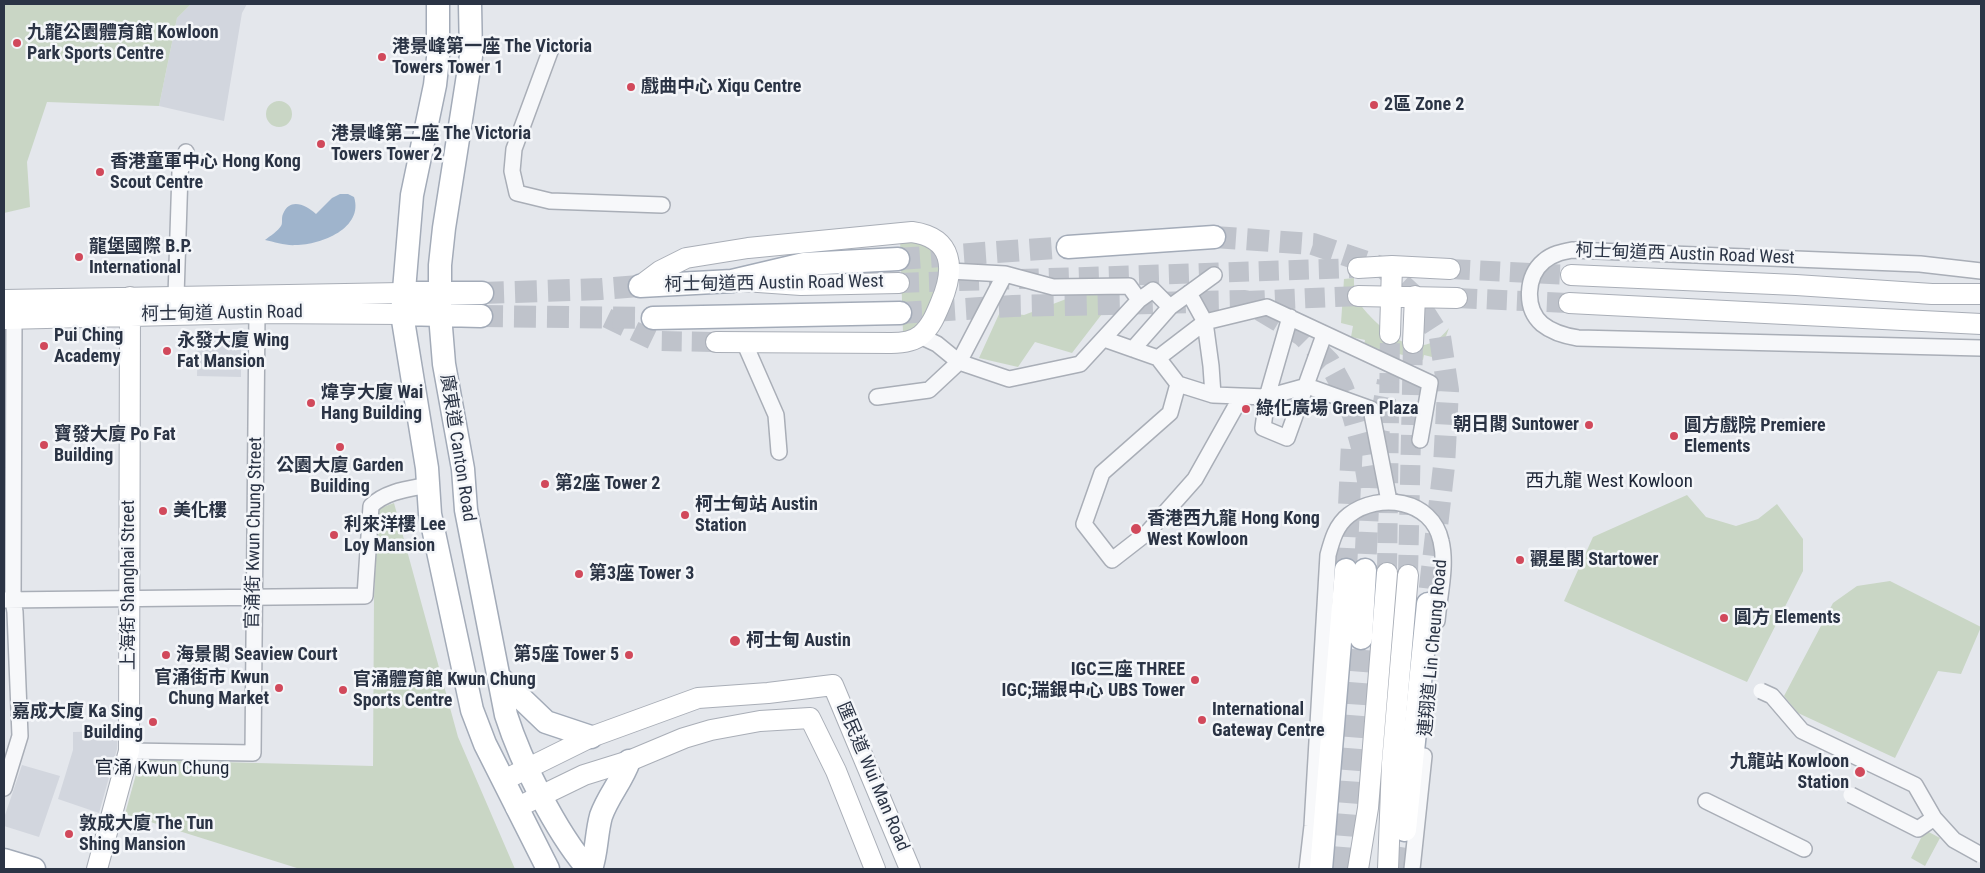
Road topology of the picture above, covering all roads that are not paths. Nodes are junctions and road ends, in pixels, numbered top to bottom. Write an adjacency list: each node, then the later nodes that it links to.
1 (438, 4): 33 (main road, 廣東道 Canton Road)
2 (470, 4): 34 (main road, 廣東道 Canton Road)
3 (551, 49): 5 (street)
4 (186, 152): 26 (street)
5 (662, 205)
6 (1214, 237): 7 (main road)
7 (1068, 247)
8 (898, 259): 17 (main road)
9 (1392, 266): 10 (main road); 11 (main road); 25 (main road)
10 (1358, 268)
11 (1450, 270)
12 (1981, 270): 52 (street, 柯士甸道西 Austin Road West)
13 (950, 271): 14 (street); 20 (main road, 柯士甸道西 Austin Road West); 47 (main road)
14 (1005, 274): 31 (street); 55 (street)
15 (1214, 275): 22 (street)
16 (1571, 275): 23 (main road, 柯士甸道西 Austin Road West)
17 (732, 280): 19 (main road, 柯士甸道西 Austin Road West); 20 (main road, 柯士甸道西 Austin Road West)
18 (1981, 280): 23 (main road)
19 (899, 283)
20 (640, 286)
21 (482, 293): 34 (main road)
22 (1189, 293): 36 (street); 43 (street)
23 (1932, 294): 24 (main road, 柯士甸道西 Austin Road West)
24 (1981, 294)
25 (1392, 295): 27 (main road); 28 (main road); 45 (main road)
26 (176, 296): 33 (main road, 柯士甸道 Austin Road); 35 (main road, 柯士甸道 Austin Road)
27 (1358, 296)
28 (1415, 296): 29 (main road); 51 (main road)
29 (1457, 298)
30 (4, 300): 35 (main road, 柯士甸道 Austin Road)
31 (1139, 300): 36 (street); 48 (street)
32 (1570, 303): 44 (main road)
33 (402, 304): 34 (main road, 柯士甸道 Austin Road); 37 (main road, 柯士甸道 Austin Road); 64 (main road, 廣東道 Canton Road)
34 (439, 304): 39 (main road); 73 (main road, 廣東道 Canton Road)
35 (130, 306): 37 (main road, 柯士甸道 Austin Road); 42 (main road, 柯士甸道 Austin Road); 69 (main road, 上海街 Shanghai Street)
36 (1170, 307): 53 (street)
37 (257, 313): 68 (street, 官涌街 Kwun Chung Street)
38 (900, 313): 41 (main road, 柯士甸道西 Austin Road West)
39 (481, 316)
40 (1290, 317): 43 (street); 46 (street); 61 (street)
41 (653, 318)
42 (9, 319): 70 (street)
43 (1205, 322): 54 (street); 58 (street)
44 (1981, 324)
45 (1390, 334)
46 (1324, 335): 57 (street); 62 (street)
47 (920, 336): 50 (main road); 55 (street)
48 (1104, 339): 53 (street); 55 (street)
49 (716, 342): 50 (main road)
50 (744, 342): 63 (street)
51 (1413, 343)
52 (1981, 348)
53 (1133, 349): 54 (street)
54 (1158, 358): 56 (street)
55 (959, 362): 59 (street)
56 (1178, 384): 58 (street); 60 (street)
57 (1307, 386): 61 (street); 61 (street); 65 (street)
58 (1213, 395): 60 (street)
59 (877, 397)
60 (1241, 397): 61 (street)
61 (1267, 397)
62 (1420, 440)
63 (779, 452)
64 (429, 485): 68 (street, 廣東道 Canton Road); 79 (main road, 廣東道 Canton Road)
65 (1388, 500): 96 (street, 連翔道 Lin Cheung Road); 100 (street, 連翔道 Lin Cheung Road)
66 (1366, 571): 72 (main road); 97 (main road); 98 (main road)
67 (1408, 575): 99 (main road, 連翔道 Lin Cheung Road)
68 (254, 597): 69 (street); 76 (street, 官涌街 Kwun Chung Street)
69 (129, 599): 70 (street); 76 (main road, 上海街 Shanghai Street)
70 (8, 600): 80 (street)
71 (1428, 604): 86 (main road)
72 (1361, 638)
73 (498, 676): 75 (main road); 78 (main road, 廣東道 Canton Road)
74 (1761, 691): 85 (street, bridge)
75 (590, 737): 78 (main road); 95 (main road, 匯民道 Wui Man Road)
76 (129, 751): 91 (main road, 上海街 Shanghai Street)
77 (629, 761): 82 (main road); 93 (main road); 94 (main road, 匯民道 Wui Man Road)
78 (527, 768): 79 (main road); 82 (main road, 廣東道 Canton Road)
79 (504, 780): 84 (main road, 廣東道 Canton Road)
80 (4, 788)
81 (1851, 794): 85 (street, bridge)
82 (542, 796): 84 (main road); 93 (main road, 廣東道 Canton Road)
83 (1706, 801): 87 (street)
84 (516, 808): 92 (main road, 廣東道 Canton Road)
85 (1934, 818): 88 (street, bridge)
86 (1405, 830)
87 (1804, 849)
88 (1981, 855)
89 (4, 860): 90 (main road)
90 (34, 869)
91 (97, 869)
92 (548, 869)
93 (590, 869)
94 (875, 869)
95 (910, 869)
96 (1307, 869)
97 (1321, 869)
98 (1358, 869)
99 (1388, 869)
100 (1412, 869)

